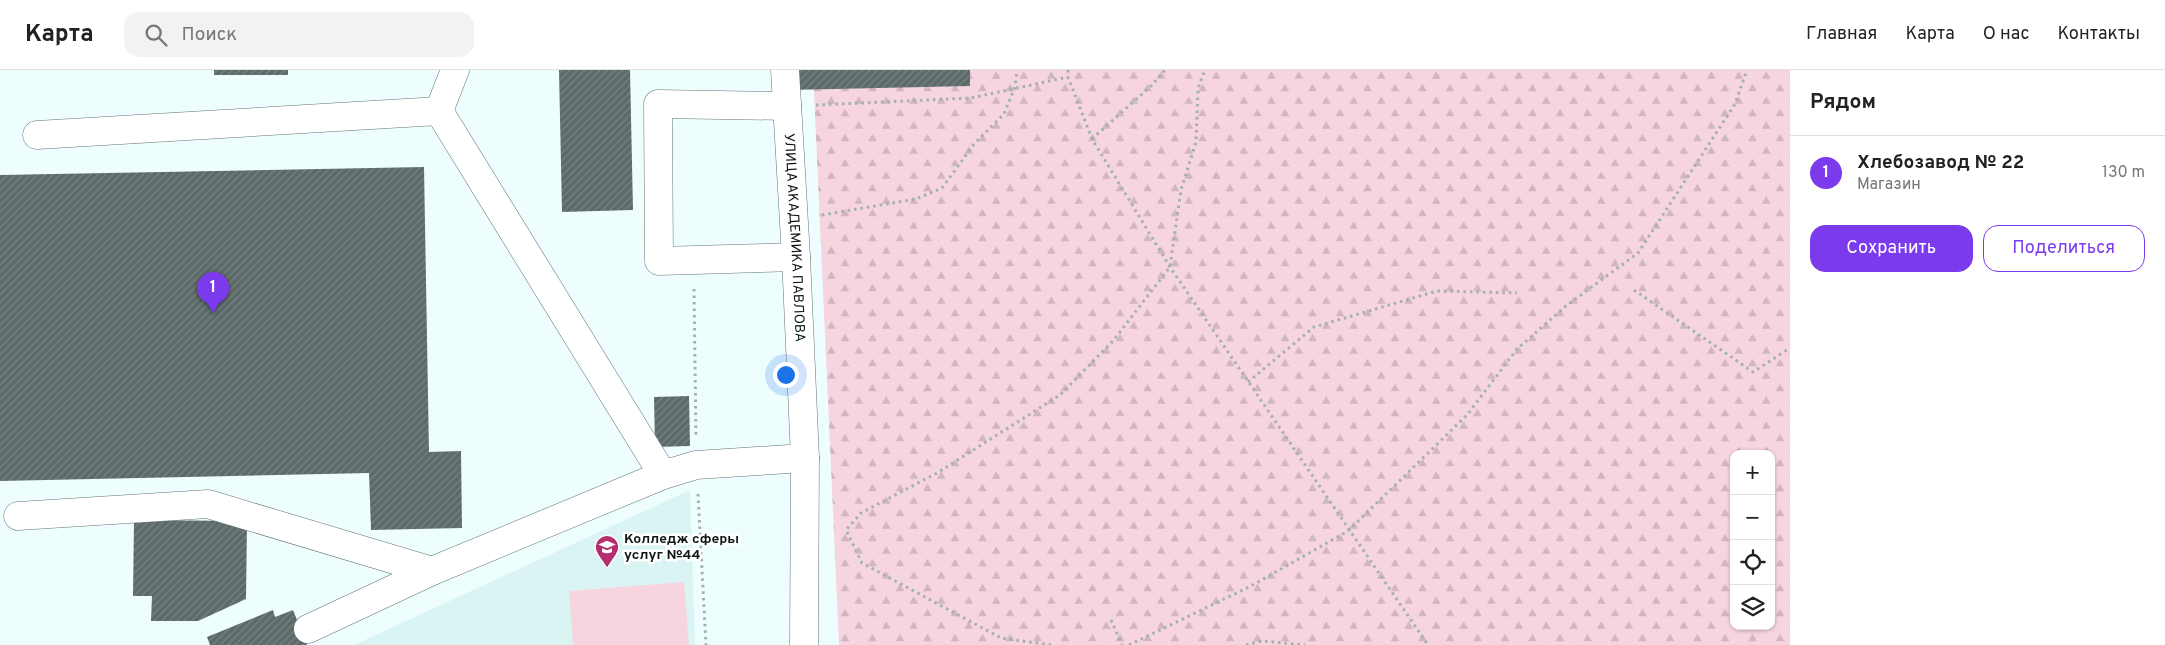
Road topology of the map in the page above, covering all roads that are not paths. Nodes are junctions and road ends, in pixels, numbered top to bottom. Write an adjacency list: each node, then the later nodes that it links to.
1 (455, 70): 4 (street)
2 (785, 70): 3 (street, УЛИЦА АКАДЕМИКА ПАВЛОВА)
3 (787, 106): 6 (street, УЛИЦА АКАДЕМИКА ПАВЛОВА); 6 (street)
4 (439, 111): 5 (street); 8 (street)
5 (37, 135)
6 (796, 257): 7 (street, УЛИЦА АКАДЕМИКА ПАВЛОВА)
7 (805, 458): 8 (street); 12 (street, УЛИЦА АКАДЕМИКА ПАВЛОВА)
8 (663, 475): 10 (street)
9 (18, 516): 10 (street)
10 (432, 571): 11 (street)
11 (308, 629)
12 (804, 645)

